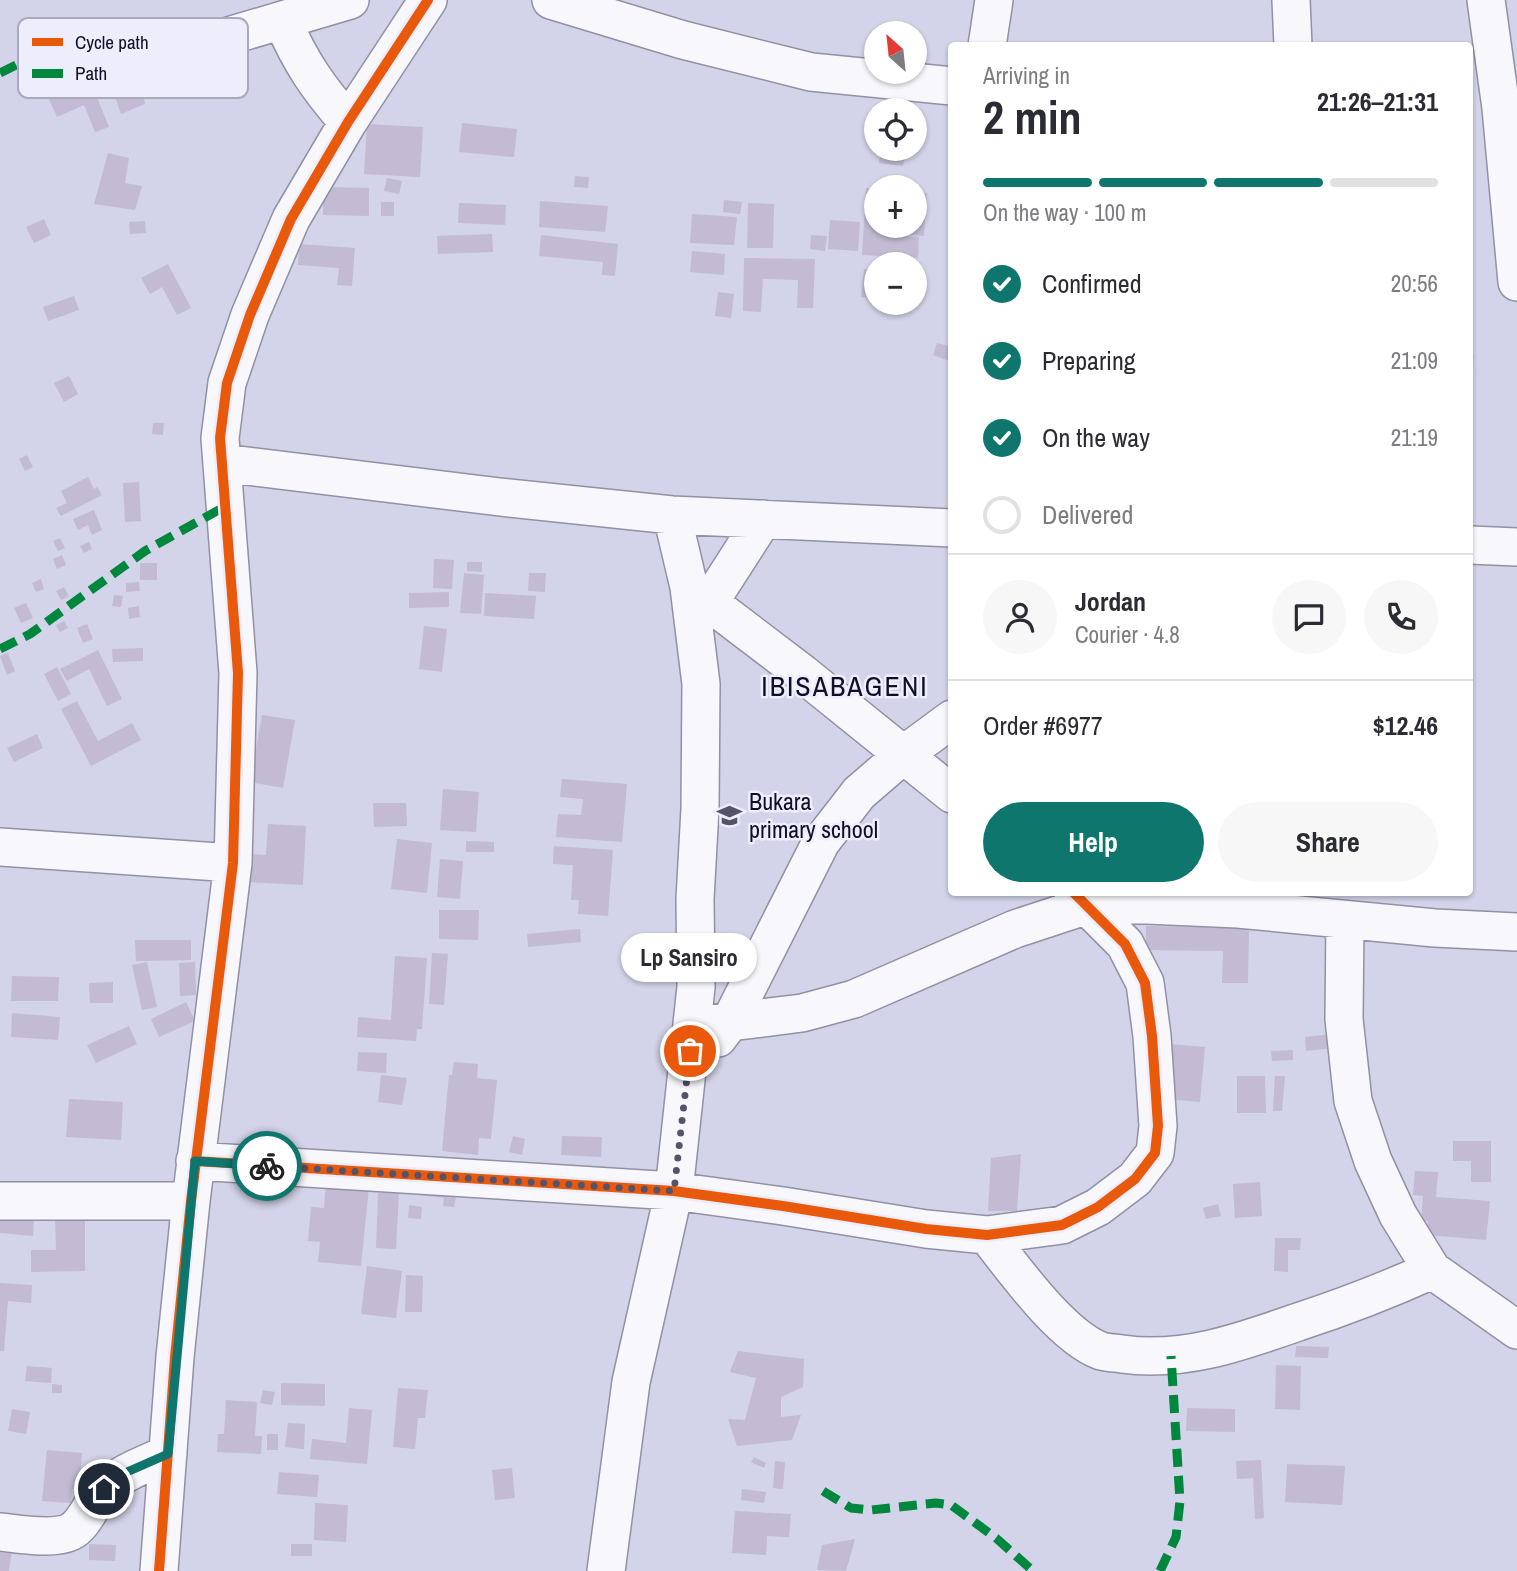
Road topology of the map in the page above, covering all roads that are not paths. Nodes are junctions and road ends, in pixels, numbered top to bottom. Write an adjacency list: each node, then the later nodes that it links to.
1 (350, 0): 7 (street)
2 (428, 0): 13 (street)
3 (551, 0): 11 (street)
4 (994, 0): 9 (street)
5 (1291, 0): 10 (street)
6 (1486, 0): 12 (street)
7 (302, 11): 8 (street); 13 (street)
8 (248, 28)
9 (988, 42)
10 (1293, 42)
11 (948, 86)
12 (1486, 108): 14 (street)
13 (348, 122): 15 (street)
14 (1517, 282)
15 (222, 463): 16 (street); 26 (street)
16 (672, 515): 17 (street); 21 (street)
17 (763, 519): 18 (street); 21 (street)
18 (948, 528)
19 (1473, 545): 20 (street)
20 (1517, 547)
21 (699, 595): 23 (street); 31 (street)
22 (948, 722): 23 (street)
23 (903, 755): 24 (street); 30 (street)
24 (948, 791)
25 (0, 847): 26 (street)
26 (233, 863): 33 (street)
27 (1080, 899): 28 (street); 30 (street); 37 (street)
28 (1345, 920): 29 (street); 38 (street)
29 (1517, 932)
30 (730, 1022): 31 (street); 32 (street)
31 (692, 1024): 32 (street)
32 (687, 1077): 34 (street)
33 (195, 1161): 34 (street); 35 (street)
34 (674, 1191): 37 (street); 43 (street)
35 (191, 1201): 36 (street); 40 (street)
36 (0, 1202)
37 (987, 1235): 38 (street)
38 (1432, 1270): 39 (street)
39 (1517, 1330)
40 (168, 1454): 41 (street); 42 (street)
41 (0, 1532)
42 (159, 1571)
43 (606, 1571)

